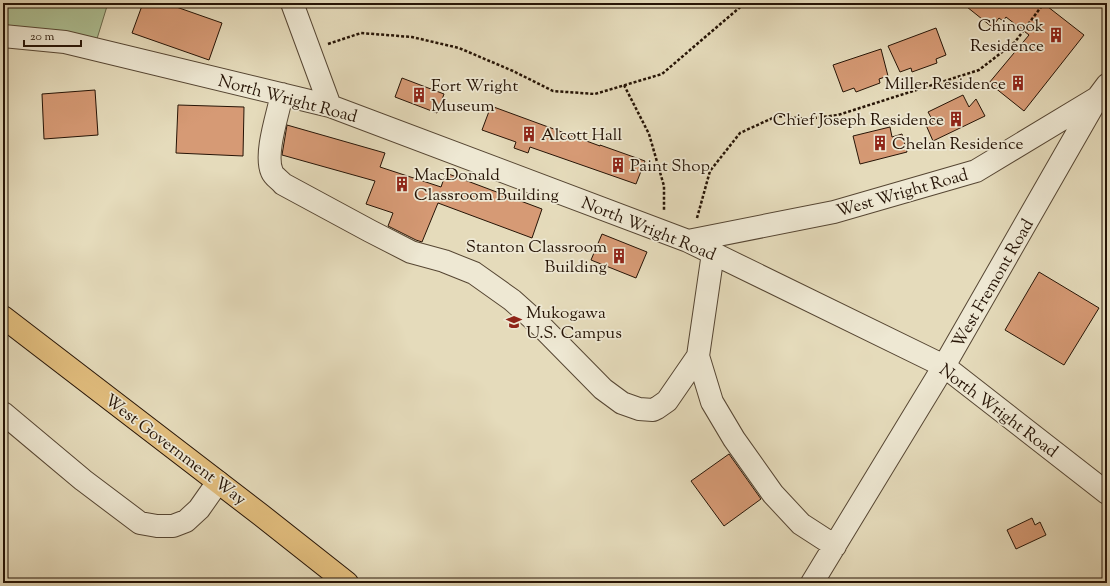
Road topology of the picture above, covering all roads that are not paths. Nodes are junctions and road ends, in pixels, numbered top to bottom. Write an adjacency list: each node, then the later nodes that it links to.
1 (292, 3): 5 (street)
2 (3, 36): 4 (street, North Wright Road)
3 (1102, 91): 6 (street, West Wright Road); 10 (street, West Fremont Road)
4 (282, 94): 5 (street, North Wright Road); 9 (street)
5 (330, 106): 6 (street, North Wright Road)
6 (690, 240): 7 (street, North Wright Road)
7 (713, 253): 9 (street); 10 (street, North Wright Road)
8 (3, 317): 12 (main road, West Government Way)
9 (698, 356): 14 (street)
10 (944, 366): 13 (street, North Wright Road); 14 (street, West Fremont Road)
11 (3, 413): 12 (street)
12 (218, 482): 15 (main road, West Government Way)
13 (1107, 493)
14 (835, 546): 16 (street, West Fremont Road)
15 (347, 583)
16 (812, 583)

